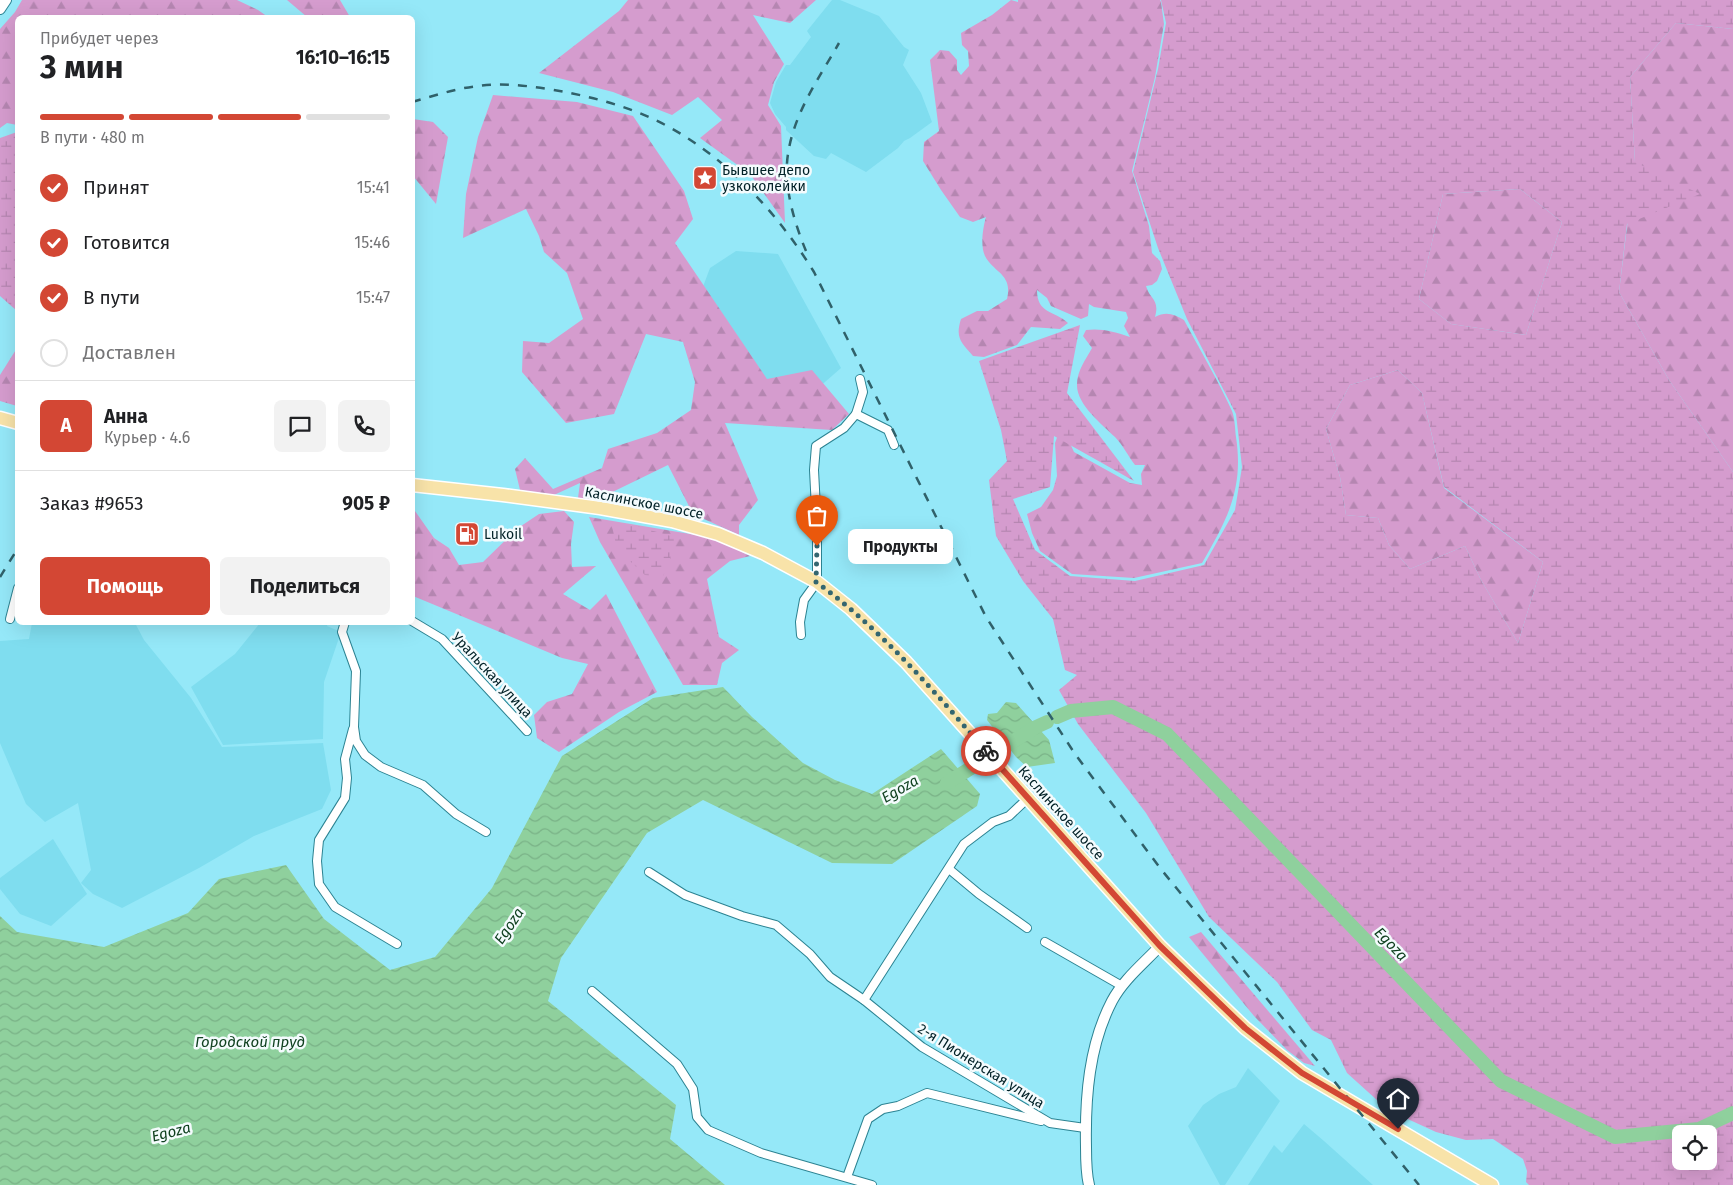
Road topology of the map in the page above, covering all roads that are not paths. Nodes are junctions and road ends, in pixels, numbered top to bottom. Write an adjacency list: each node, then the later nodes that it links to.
1 (6, 0): 2 (street)
2 (0, 9)
3 (860, 379): 4 (street)
4 (856, 414): 7 (street); 9 (street)
5 (0, 418): 6 (main road)
6 (15, 422)
7 (894, 445)
8 (415, 485): 9 (main road, Каслинское шоссе)
9 (816, 582): 14 (street); 17 (main road, Каслинское шоссе)
10 (15, 599): 11 (street)
11 (10, 618)
12 (415, 623): 16 (street, Уральская улица)
13 (344, 625): 15 (street)
14 (802, 635)
15 (354, 727): 18 (street); 23 (street)
16 (527, 731)
17 (1028, 799): 19 (street); 24 (main road, Каслинское шоссе)
18 (486, 832)
19 (949, 869): 21 (street); 27 (street)
20 (650, 872): 27 (street, 2-я Пионерская улица)
21 (1027, 928)
22 (1045, 942): 25 (street)
23 (397, 944)
24 (1160, 946): 25 (street); 33 (main road, Каслинское шоссе)
25 (1122, 986): 29 (street)
26 (592, 992): 30 (street)
27 (864, 1000): 28 (street, 2-я Пионерская улица)
28 (1050, 1123): 29 (street, 2-я Пионерская улица); 30 (street, 2-я Пионерская улица)
29 (1085, 1128): 32 (street)
30 (847, 1177): 31 (street)
31 (872, 1185)
32 (1089, 1185)
33 (1492, 1185)

